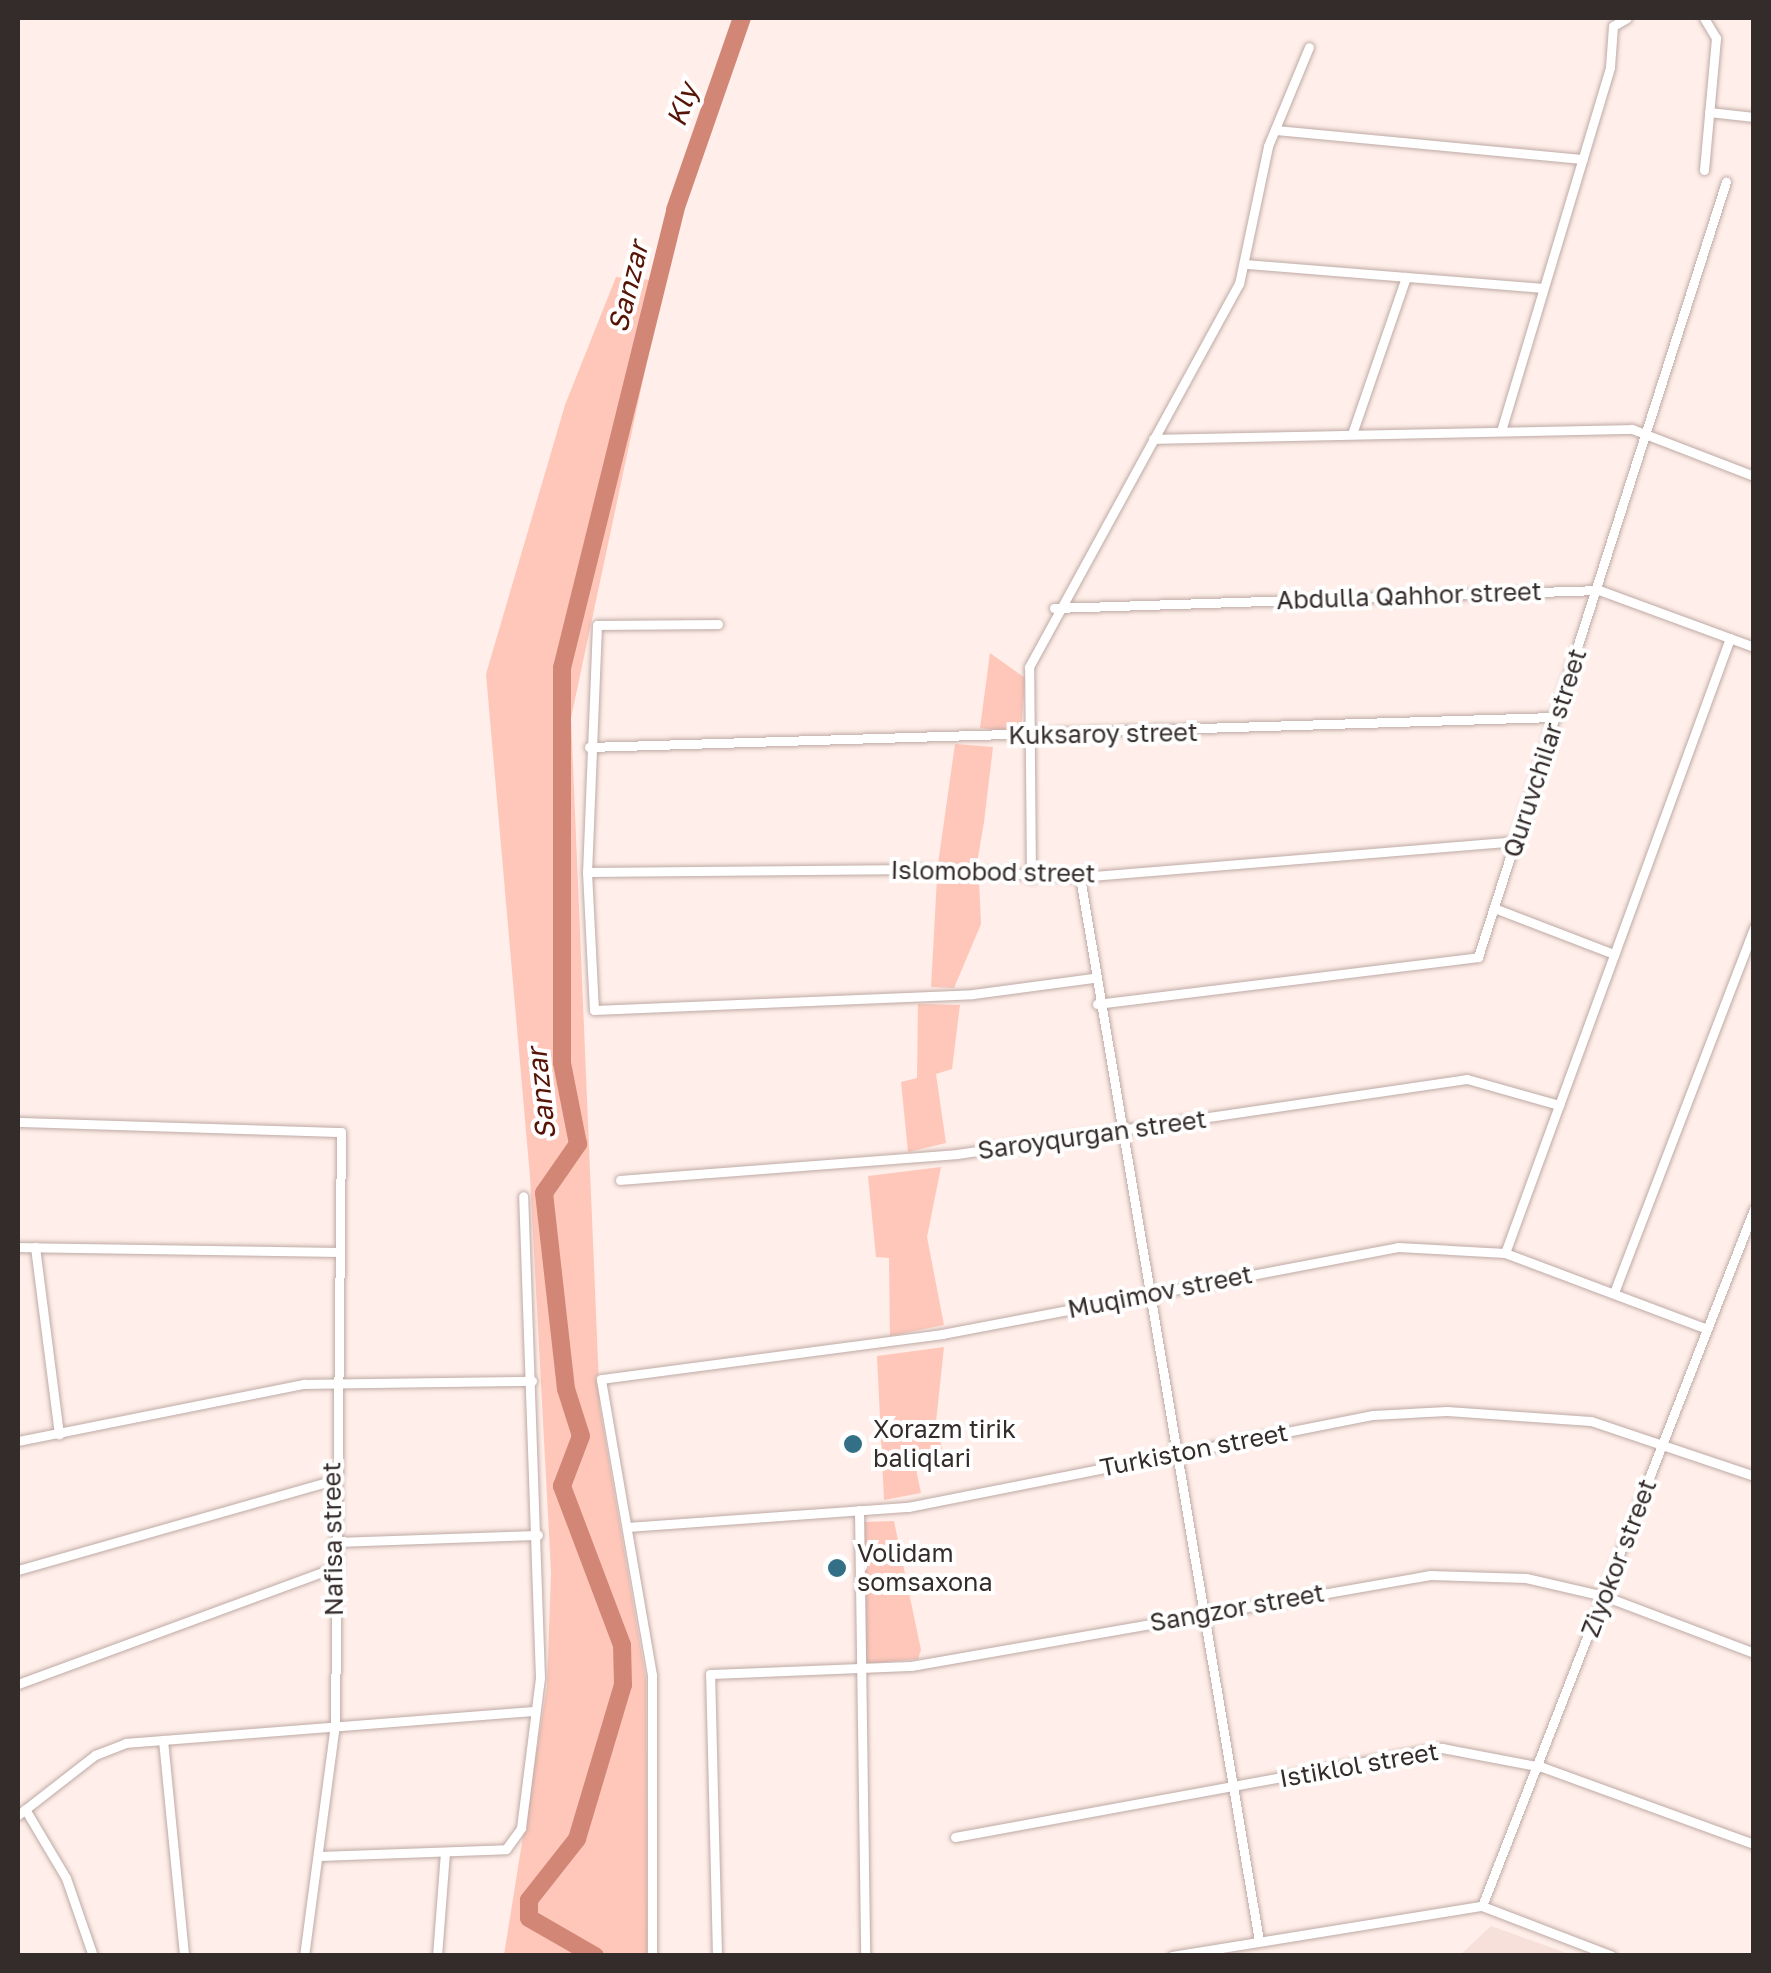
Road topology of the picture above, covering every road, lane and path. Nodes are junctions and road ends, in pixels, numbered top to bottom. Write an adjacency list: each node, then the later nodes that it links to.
1 (1627, 18): 7 (street)
2 (1704, 18): 4 (street)
3 (1309, 46): 6 (street)
4 (1710, 112): 5 (street); 8 (street)
5 (1754, 117)
6 (1275, 130): 7 (street); 10 (street)
7 (1584, 159): 12 (street)
8 (1704, 170)
9 (1726, 182): 15 (street, Quruvchilar street)
10 (1246, 264): 11 (street); 16 (street)
11 (1406, 278): 12 (street); 14 (street)
12 (1542, 288): 13 (street)
13 (1501, 431): 14 (street); 15 (street)
14 (1352, 434): 16 (street)
15 (1648, 435): 17 (street); 18 (street, Quruvchilar street)
16 (1153, 439): 19 (street)
17 (1754, 476)
18 (1599, 590): 19 (street, Abdulla Qahhor street); 21 (street, Abdulla Qahhor street); 23 (street, Quruvchilar street)
19 (1054, 608): 24 (street)
20 (718, 624): 25 (street)
21 (1730, 638): 22 (street, Abdulla Qahhor street); 32 (street)
22 (1754, 647)
23 (1557, 716): 24 (street, Kuksaroy street); 26 (street, Quruvchilar street)
24 (1024, 740): 25 (street, Kuksaroy street); 29 (street)
25 (589, 748): 27 (street)
26 (1517, 840): 28 (street, Islomobod street); 30 (street, Quruvchilar street)
27 (587, 872): 29 (street, Islomobod street); 33 (street)
28 (1080, 877): 29 (street, Islomobod street); 33 (street)
29 (1031, 878)
30 (1494, 908): 32 (street); 34 (street, Quruvchilar street)
31 (1754, 927): 45 (street)
32 (1614, 954): 35 (street)
33 (1093, 978): 34 (street)
34 (1097, 1004): 37 (street)
35 (1559, 1105): 37 (street, Saroyqurgan street); 44 (street)
36 (18, 1122): 43 (street, Nafisa street)
37 (1119, 1133): 38 (street, Saroyqurgan street); 46 (street)
38 (620, 1180)
39 (523, 1196): 48 (street)
40 (1754, 1209): 47 (street, Ziyokor street)
41 (18, 1247): 42 (street)
42 (35, 1247): 43 (street); 50 (street)
43 (336, 1252): 49 (street, Nafisa street)
44 (1505, 1253): 45 (street, Muqimov street); 46 (street, Muqimov street)
45 (1615, 1290): 47 (street, Muqimov street)
46 (1148, 1294): 53 (street); 57 (street, Muqimov street)
47 (1707, 1329): 52 (street, Ziyokor street)
48 (532, 1381): 49 (street); 58 (street)
49 (335, 1386): 50 (street); 55 (street, Nafisa street)
50 (59, 1434): 51 (street)
51 (18, 1441)
52 (1664, 1442): 53 (street, Turkiston street); 54 (street, Turkiston street); 62 (street, Ziyokor street)
53 (1176, 1454): 56 (street, Turkiston street); 63 (street)
54 (1754, 1476)
55 (331, 1481): 59 (street, Nafisa street); 61 (street)
56 (859, 1510): 57 (street, Turkiston street); 65 (street)
57 (628, 1527): 83 (street)
58 (538, 1535): 59 (street); 67 (street)
59 (333, 1542): 60 (street, Nafisa street)
60 (334, 1568): 66 (street); 68 (street, Nafisa street)
61 (18, 1570)
62 (1604, 1596): 63 (street, Sangzor street); 64 (street, Sangzor street); 70 (street, Ziyokor street)
63 (1204, 1614): 65 (street, Sangzor street); 71 (street)
64 (1754, 1654)
65 (861, 1672): 84 (street, Sangzor street); 85 (street)
66 (18, 1684)
67 (535, 1710): 68 (street); 75 (street)
68 (335, 1724): 69 (street); 76 (street, Nafisa street)
69 (163, 1740): 72 (street); 80 (street)
70 (1542, 1767): 71 (street, Istiklol street); 74 (street, Istiklol street); 77 (street, Ziyokor street)
71 (1232, 1787): 73 (street, Istiklol street); 78 (street)
72 (21, 1812): 79 (street)
73 (954, 1838)
74 (1754, 1844)
75 (445, 1852): 76 (street); 82 (street)
76 (319, 1856): 81 (street, Nafisa street)
77 (1482, 1906): 78 (street); 87 (street)
78 (1259, 1941): 86 (street)
79 (93, 1956)
80 (184, 1956)
81 (304, 1956)
82 (437, 1956)
83 (652, 1956)
84 (717, 1956)
85 (865, 1956)
86 (1172, 1956)
87 (1612, 1956)

